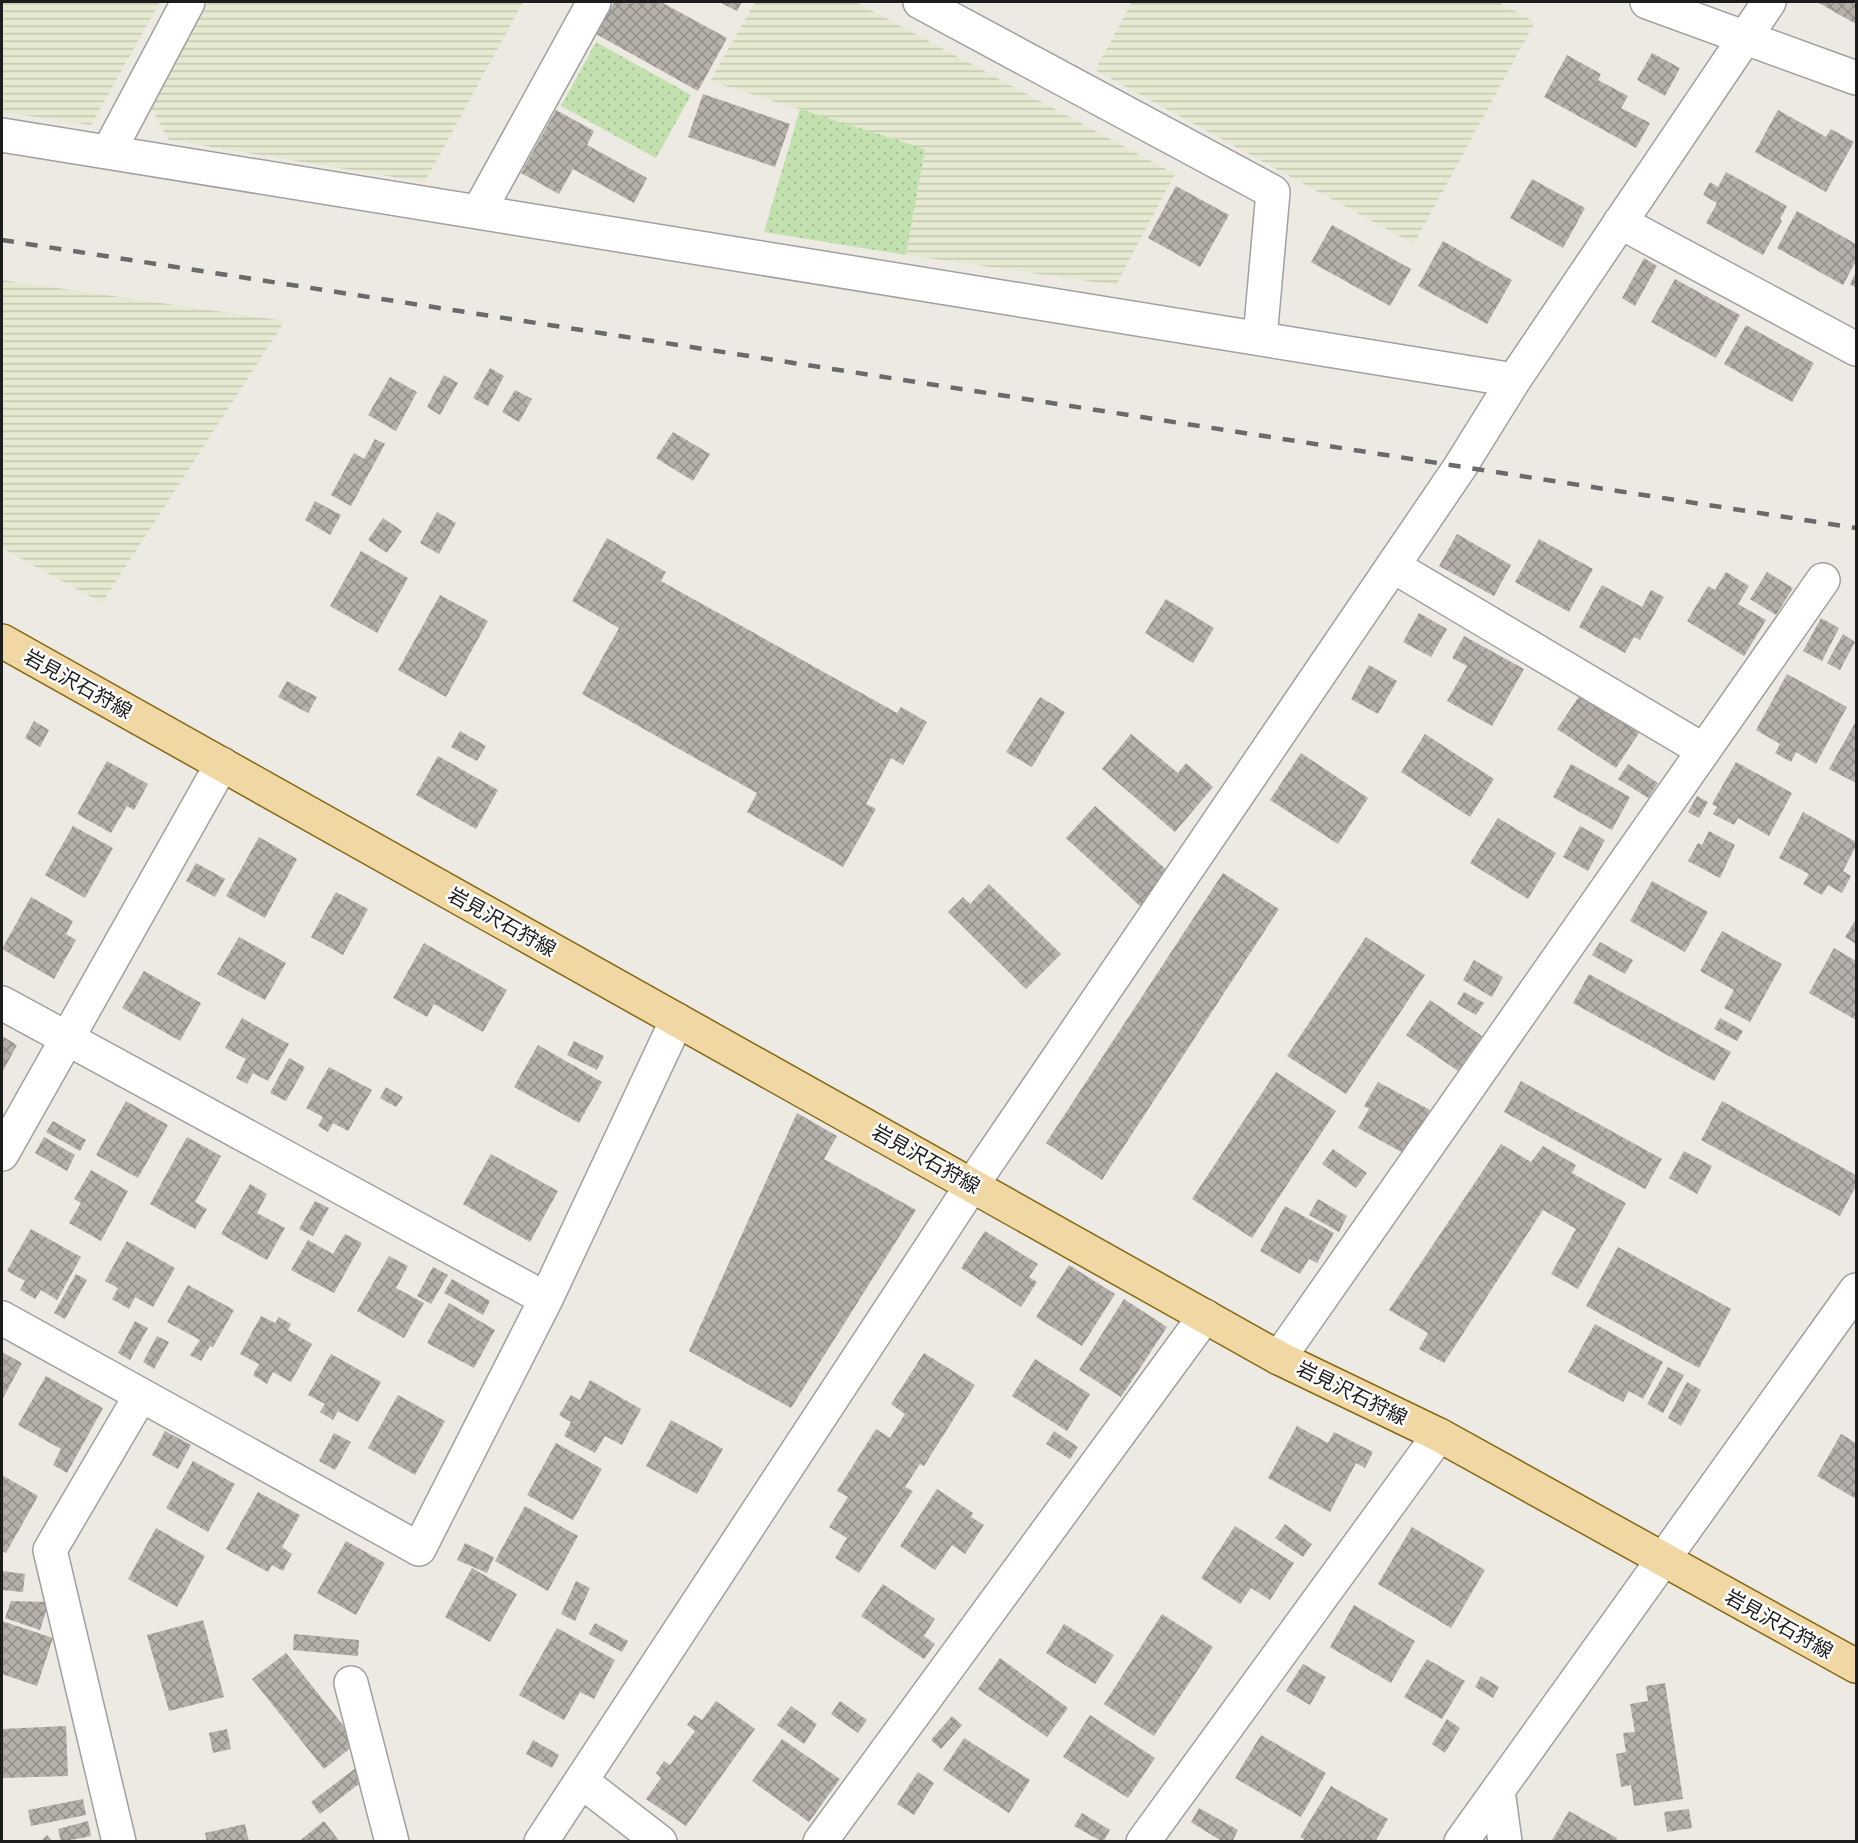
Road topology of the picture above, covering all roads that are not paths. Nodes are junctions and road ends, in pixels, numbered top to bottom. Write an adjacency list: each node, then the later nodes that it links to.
1 (188, 2): 9 (street)
2 (594, 2): 10 (street)
3 (920, 2): 12 (street)
4 (1647, 2): 6 (street)
5 (1769, 2): 6 (street)
6 (1744, 37): 7 (street); 11 (street)
7 (1857, 78)
8 (2, 135): 9 (street)
9 (109, 151): 10 (street)
10 (479, 212): 12 (street)
11 (1620, 222): 13 (street); 14 (street)
12 (1260, 338): 14 (street)
13 (1857, 349)
14 (1514, 380): 15 (street)
15 (1393, 566): 18 (street); 24 (street)
16 (1822, 580): 18 (street)
17 (2, 641): 19 (main road, 岩見沢石狩線)
18 (1703, 750): 29 (street)
19 (222, 764): 21 (main road, 岩見沢石狩線); 22 (street)
20 (2, 1003): 22 (street)
21 (677, 1020): 24 (main road, 岩見沢石狩線); 26 (street)
22 (67, 1039): 23 (street); 26 (street)
23 (2, 1154)
24 (972, 1185): 27 (main road, 岩見沢石狩線); 35 (street)
25 (1857, 1290): 32 (street)
26 (546, 1299): 30 (street)
27 (1205, 1316): 29 (main road, 岩見沢石狩線); 41 (street)
28 (2, 1318): 30 (street)
29 (1279, 1358): 31 (main road, 岩見沢石狩線)
30 (141, 1395): 37 (street)
31 (1439, 1435): 32 (main road, 岩見沢石狩線); 42 (street)
32 (1662, 1560): 33 (main road, 岩見沢石狩線); 36 (street)
33 (1857, 1666)
34 (351, 1683): 38 (street)
35 (581, 1781): 39 (street); 40 (street)
36 (1498, 1790): 43 (street); 44 (street)
37 (119, 1842)
38 (392, 1842)
39 (541, 1842)
40 (660, 1842)
41 (820, 1842)
42 (1143, 1842)
43 (1461, 1842)
44 (1505, 1842)

